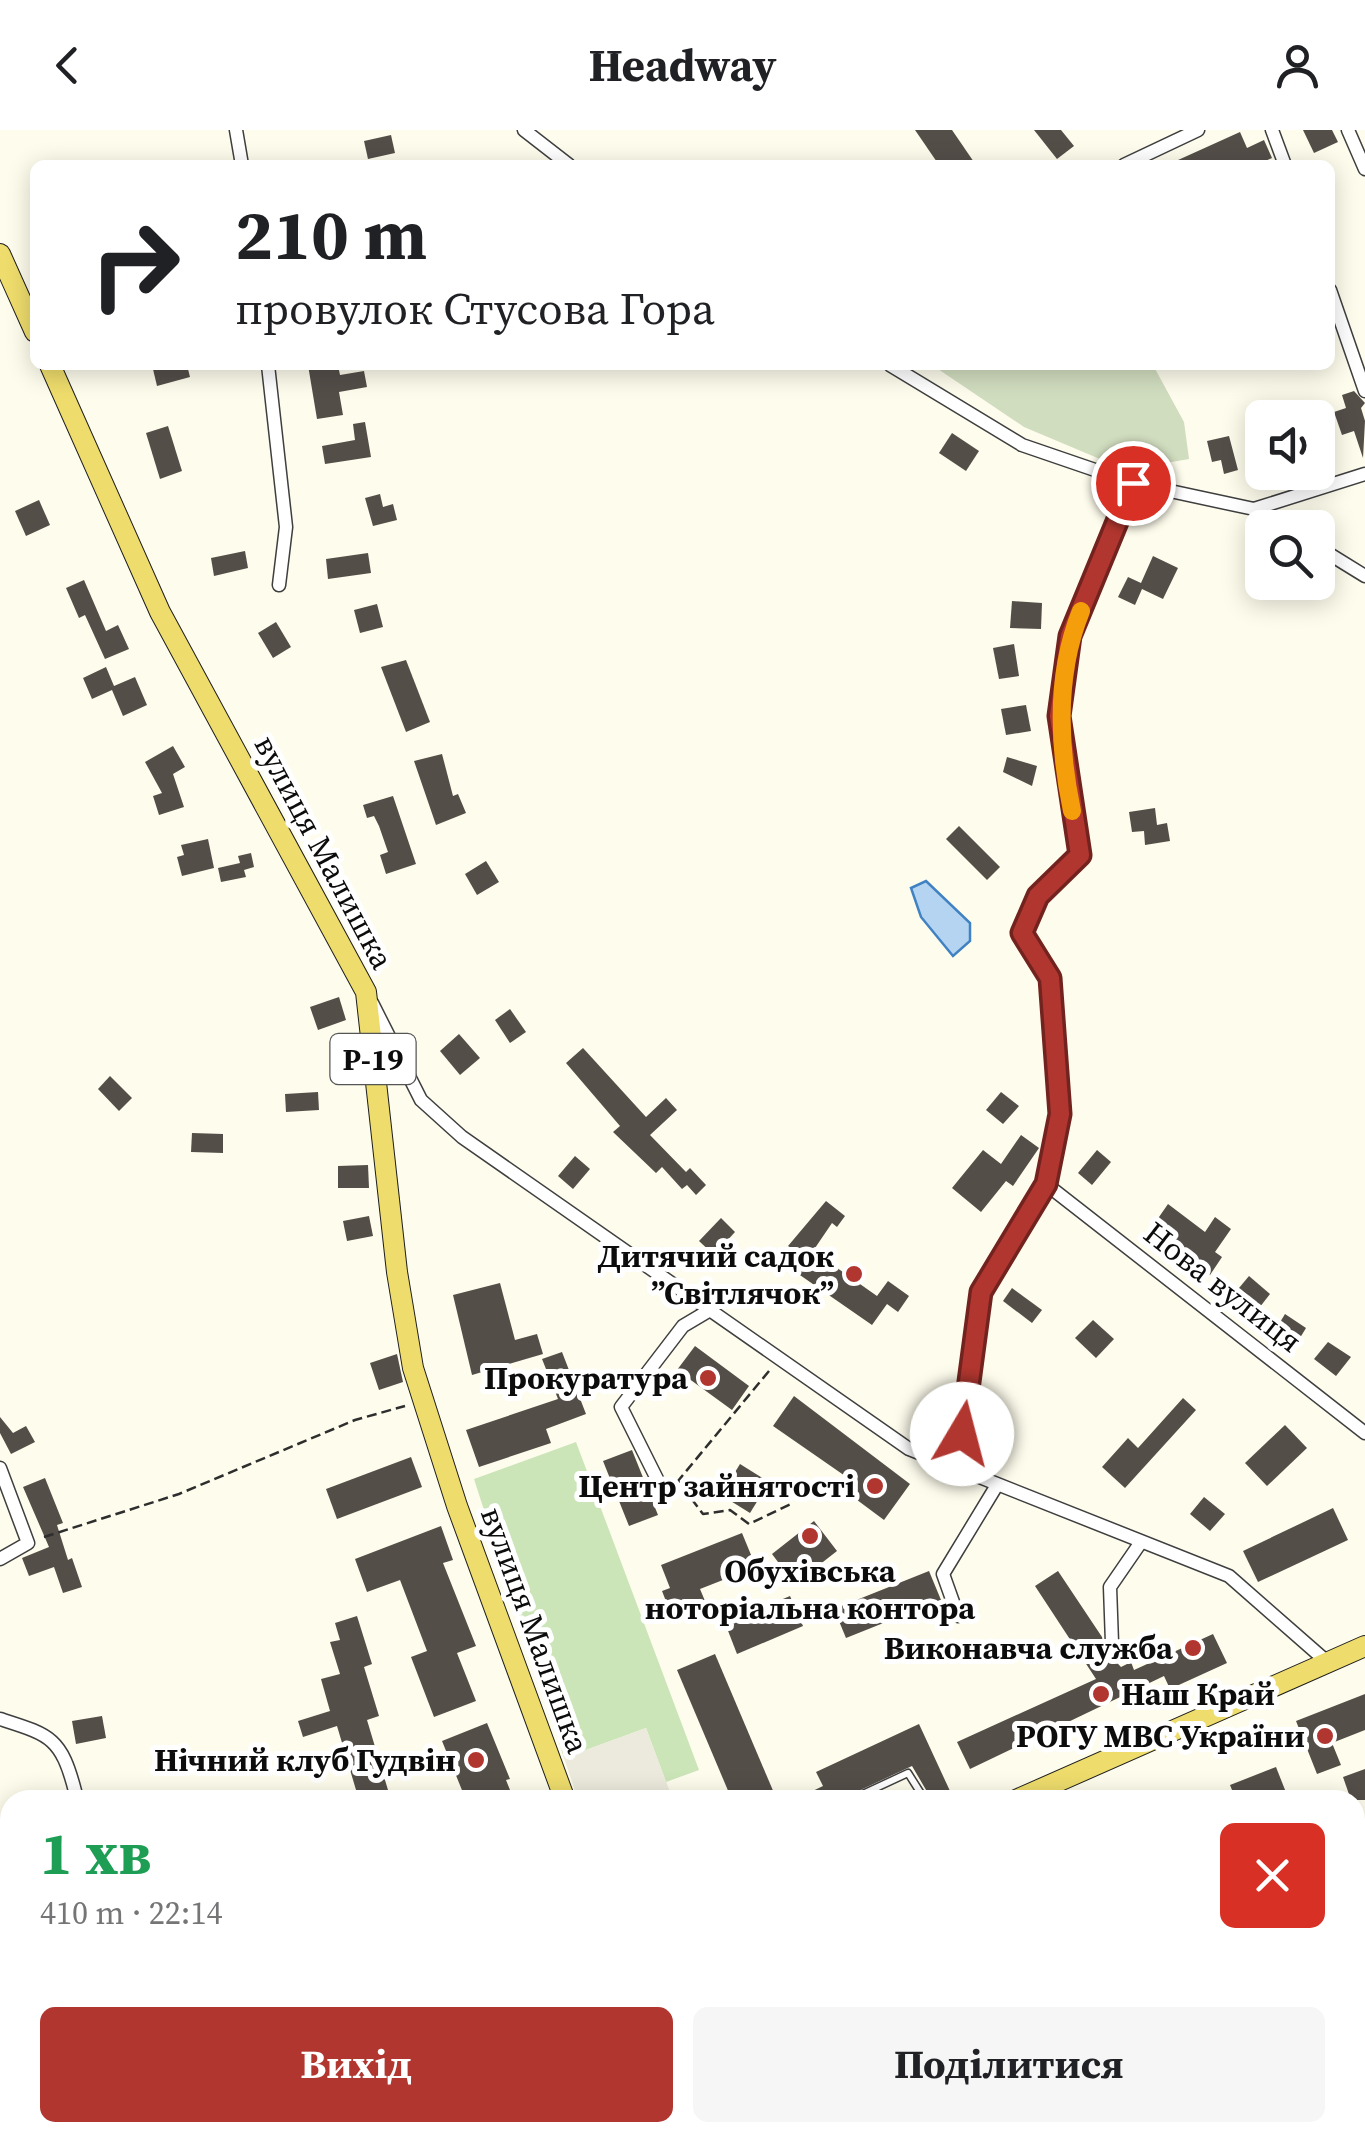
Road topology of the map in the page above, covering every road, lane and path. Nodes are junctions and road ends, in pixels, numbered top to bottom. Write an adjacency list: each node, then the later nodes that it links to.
1 (236, 130): 6 (street)
2 (524, 130): 7 (street)
3 (1198, 130): 8 (street)
4 (1272, 130): 9 (street)
5 (1348, 130): 10 (street)
6 (241, 160)
7 (563, 160)
8 (1135, 160)
9 (1282, 160)
10 (1365, 169)
11 (0, 254): 13 (main road)
12 (1335, 305): 17 (street)
13 (30, 321)
14 (52, 370): 24 (main road, вулиця Малишка / Р-19)
15 (269, 370): 23 (street)
16 (898, 370): 19 (street)
17 (1365, 392)
18 (1365, 474): 20 (street)
19 (1133, 483): 20 (street); 25 (street)
20 (1254, 509)
21 (1335, 557): 22 (street)
22 (1365, 576)
23 (279, 585)
24 (366, 992): 26 (street); 44 (main road, вулиця Малишка / Р-19)
25 (1046, 1184): 29 (street, Нова вулиця); 31 (street)
26 (710, 1310): 27 (street); 33 (street)
27 (779, 1358): 31 (street); 34 (path)
28 (409, 1415): 36 (path)
29 (1365, 1433)
30 (0, 1468): 36 (street)
31 (957, 1470): 32 (street)
32 (996, 1485): 35 (street); 38 (street)
33 (662, 1489)
34 (791, 1504)
35 (1141, 1542): 39 (street); 41 (street)
36 (28, 1543): 37 (street)
37 (0, 1560)
38 (958, 1616)
39 (1112, 1644)
40 (1365, 1646): 41 (main road)
41 (1326, 1662): 47 (main road)
42 (0, 1719): 43 (street)
43 (75, 1790)
44 (561, 1790)
45 (871, 1790): 46 (lane)
46 (919, 1790)
47 (1038, 1790)

